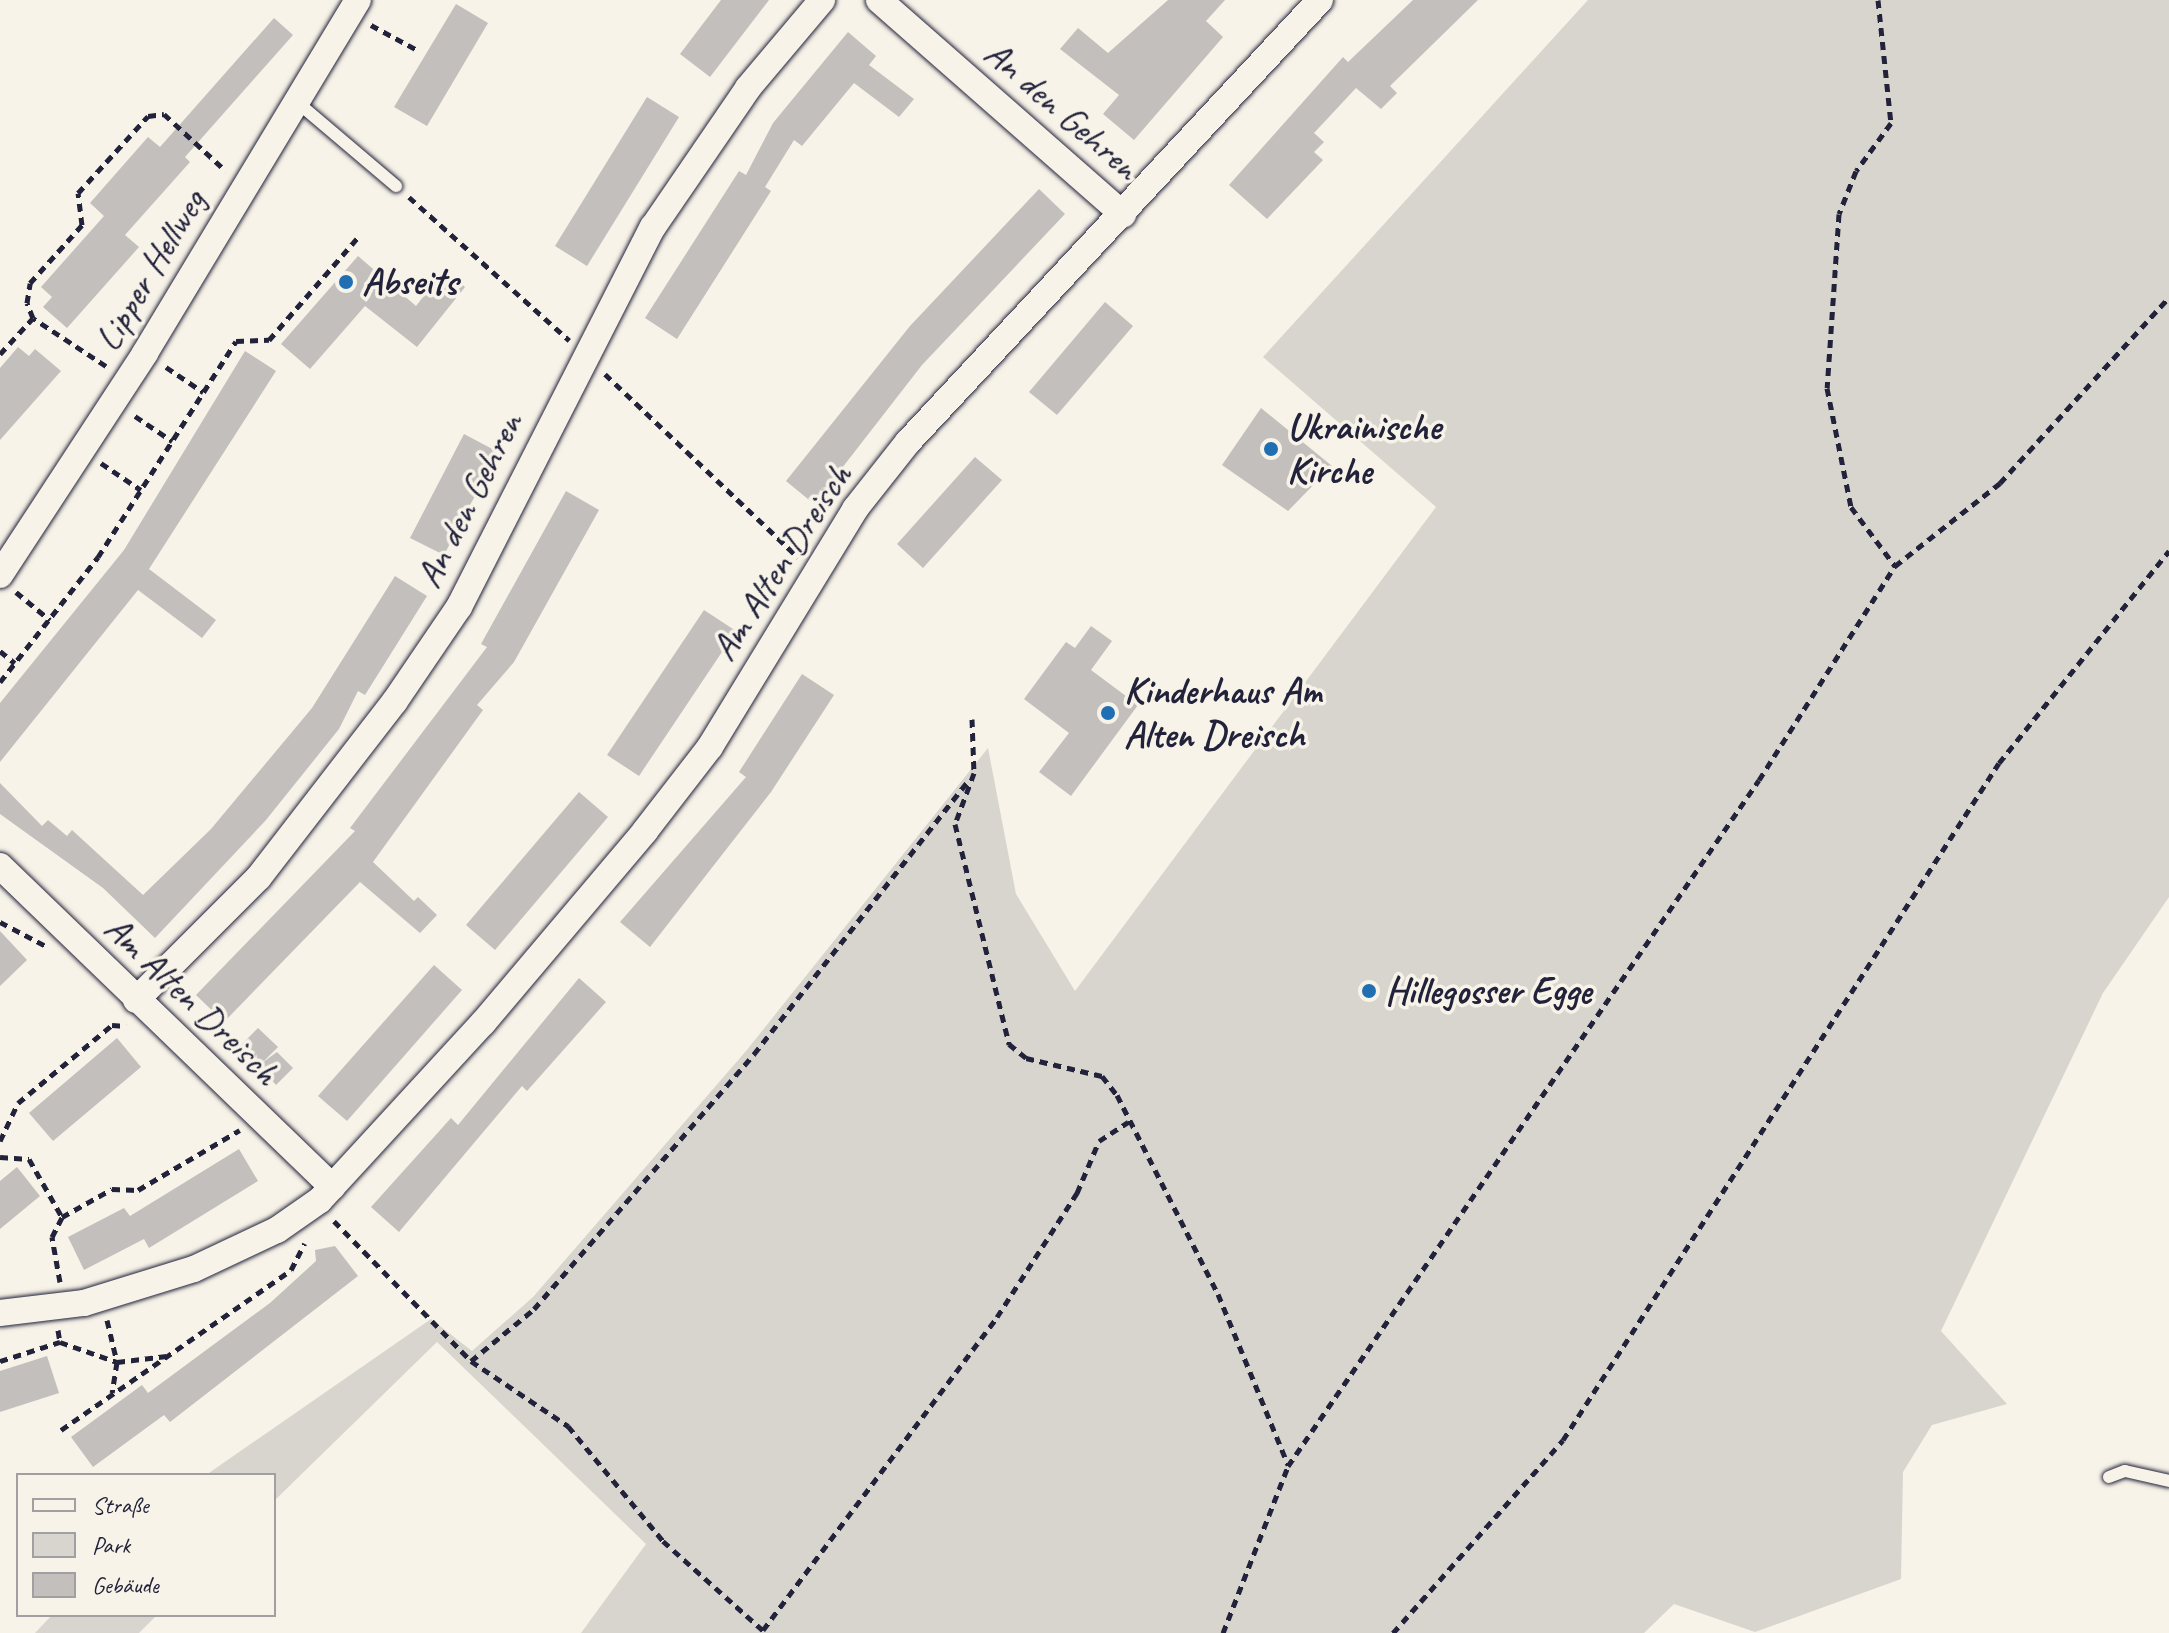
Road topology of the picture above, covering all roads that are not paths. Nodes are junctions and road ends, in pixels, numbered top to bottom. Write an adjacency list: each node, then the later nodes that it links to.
1 (358, 0): 5 (street, Lipper Hellweg)
2 (822, 0): 10 (street, An den Gehren)
3 (879, 0): 7 (street, An den Gehren)
4 (1320, 0): 7 (street, Am Alten Dreisch)
5 (294, 99): 6 (lane); 8 (street, Lipper Hellweg)
6 (396, 186)
7 (1123, 214): 11 (street, Am Alten Dreisch)
8 (9, 584)
9 (0, 866): 10 (street, Am Alten Dreisch)
10 (136, 1000): 11 (street, Am Alten Dreisch)
11 (326, 1194): 12 (street, Am Alten Dreisch)
12 (0, 1313)
13 (2109, 1477): 14 (lane)
14 (2169, 1481)

